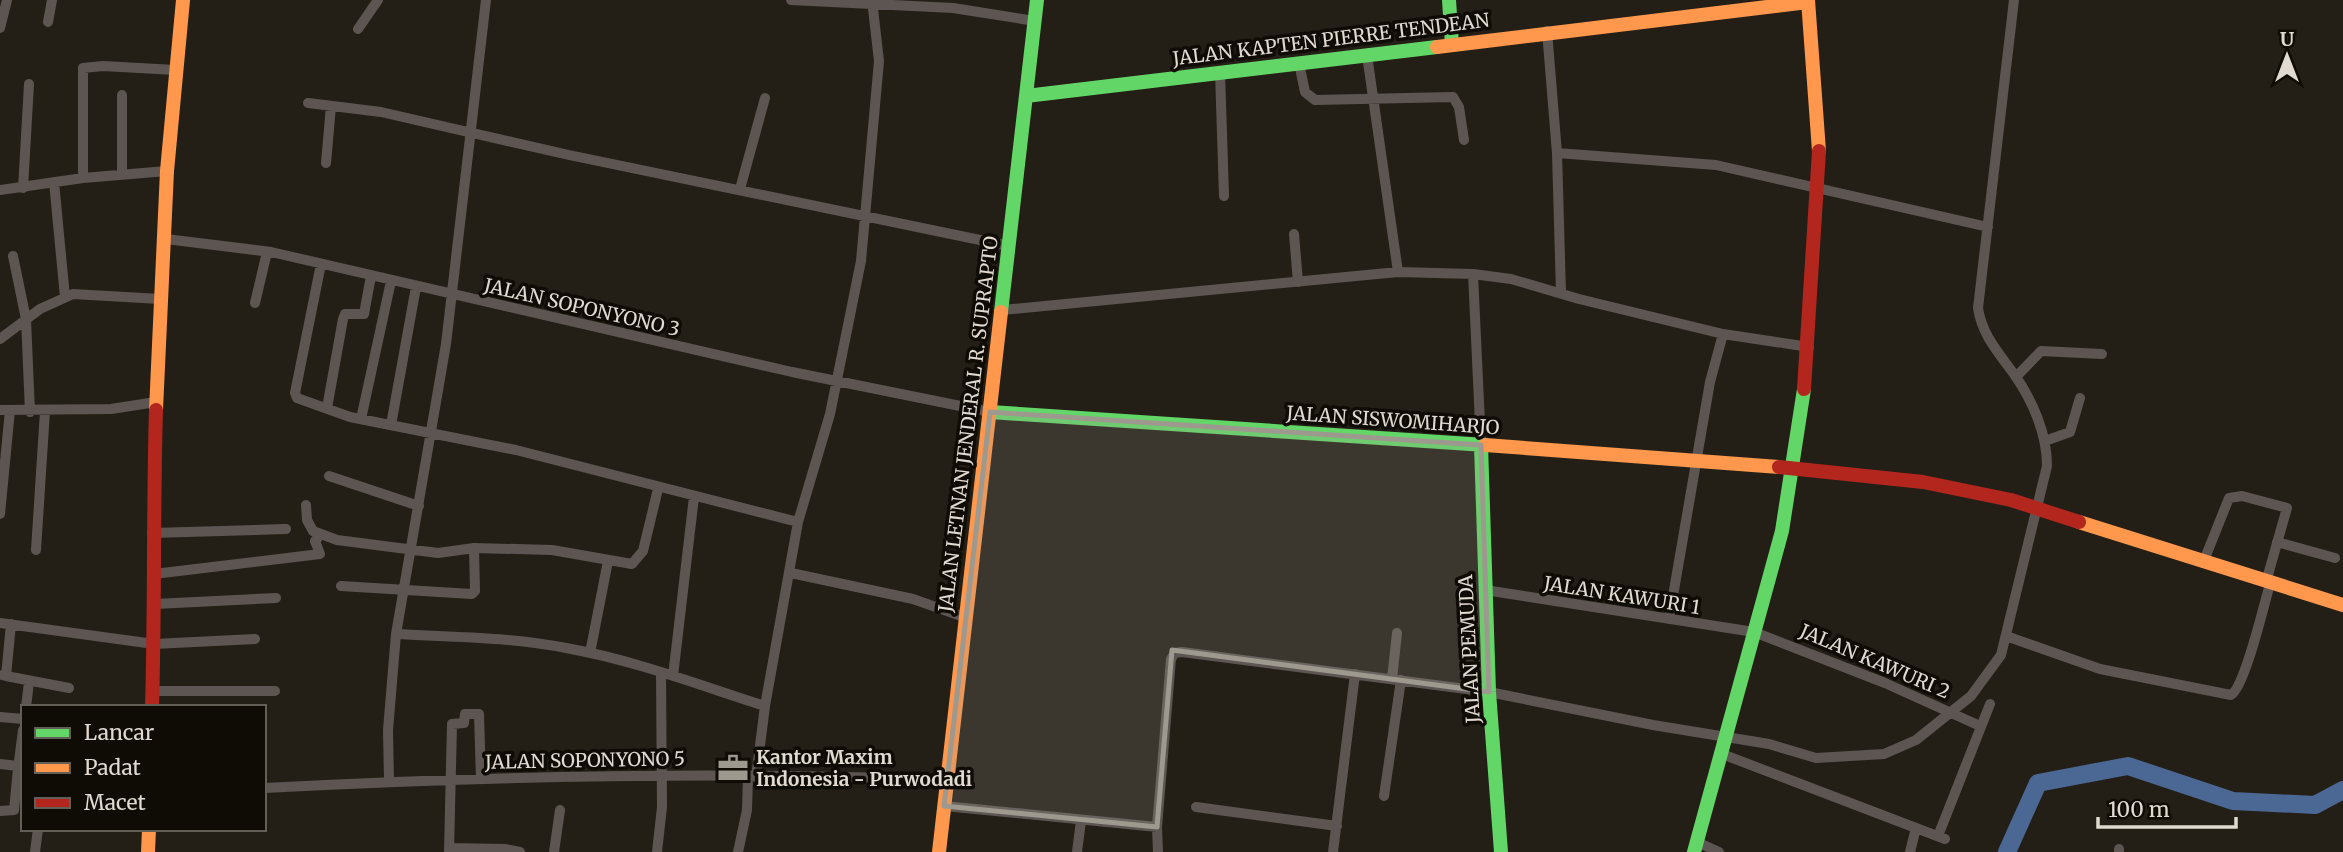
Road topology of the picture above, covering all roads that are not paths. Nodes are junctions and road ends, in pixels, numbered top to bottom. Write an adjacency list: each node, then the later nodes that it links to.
1 (7, 0): 14 (street)
2 (52, 0): 13 (street)
3 (378, 0): 15 (street)
4 (486, 0): 29 (street)
5 (791, 0): 11 (street)
6 (1037, 0): 12 (main road, JALAN LETNAN JENDERAL R. SUPRAPTO)
7 (1449, 0): 17 (main road)
8 (2014, 0): 43 (street)
9 (179, 1): 20 (main road)
10 (1808, 1): 16 (main road, JALAN KAPTEN PIERRE TENDEAN); 37 (main road)
11 (872, 3): 12 (street); 42 (street)
12 (1035, 21): 24 (main road, JALAN LETNAN JENDERAL R. SUPRAPTO)
13 (48, 22)
14 (0, 28)
15 (358, 29)
16 (1547, 31): 17 (main road, JALAN KAPTEN PIERRE TENDEAN); 31 (street)
17 (1451, 45): 18 (main road, JALAN KAPTEN PIERRE TENDEAN)
18 (1367, 55): 19 (main road, JALAN KAPTEN PIERRE TENDEAN); 26 (street)
19 (1299, 63): 21 (main road, JALAN KAPTEN PIERRE TENDEAN); 26 (street)
20 (175, 70): 33 (main road); 35 (street)
21 (1220, 72): 24 (main road, JALAN KAPTEN PIERRE TENDEAN); 41 (street)
22 (29, 84): 38 (street)
23 (122, 95): 34 (street)
24 (1026, 96): 46 (main road, JALAN LETNAN JENDERAL R. SUPRAPTO)
25 (765, 99): 39 (street)
26 (1373, 99): 30 (street); 50 (street)
27 (308, 103): 28 (street)
28 (331, 106): 29 (street); 32 (street)
29 (472, 132): 39 (street); 57 (street)
30 (1464, 141)
31 (1557, 153): 37 (street); 56 (street)
32 (326, 163)
33 (167, 171): 34 (street); 45 (main road)
34 (122, 174): 35 (street)
35 (83, 178): 36 (street)
36 (54, 182): 38 (street); 58 (street)
37 (1819, 187): 43 (street); 65 (main road)
38 (23, 188): 40 (street)
39 (740, 189): 42 (street)
40 (0, 190)
41 (1224, 196)
42 (865, 218): 46 (street); 68 (street)
43 (1988, 227): 67 (street)
44 (1294, 234): 54 (street)
45 (166, 239): 47 (street, JALAN SOPONYONO 3); 59 (main road)
46 (1009, 246): 61 (main road, JALAN LETNAN JENDERAL R. SUPRAPTO)
47 (267, 252): 49 (street, JALAN SOPONYONO 3); 60 (street)
48 (13, 256): 62 (street)
49 (321, 264): 52 (street, JALAN SOPONYONO 3); 71 (street)
50 (1398, 272): 51 (street); 54 (street)
51 (1473, 274): 56 (street); 80 (street)
52 (371, 276): 53 (street, JALAN SOPONYONO 3); 71 (street)
53 (391, 281): 55 (street, JALAN SOPONYONO 3); 76 (street)
54 (1298, 282): 61 (street)
55 (416, 287): 57 (street, JALAN SOPONYONO 3); 77 (street)
56 (1561, 293): 63 (street)
57 (451, 296): 68 (street, JALAN SOPONYONO 3); 78 (street)
58 (65, 297): 59 (street); 62 (street)
59 (160, 299): 70 (main road)
60 (255, 303)
61 (1002, 310): 75 (main road, JALAN LETNAN JENDERAL R. SUPRAPTO)
62 (26, 319): 64 (street); 74 (street)
63 (1723, 334): 65 (street); 81 (street)
64 (0, 339)
65 (1809, 347): 82 (main road)
66 (2102, 354): 67 (street)
67 (2016, 377): 79 (street)
68 (837, 381): 75 (street, JALAN SOPONYONO 3); 90 (street)
69 (2080, 398): 79 (street)
70 (156, 402): 73 (street); 92 (main road)
71 (327, 408): 76 (street)
72 (5, 410): 74 (street); 89 (street)
73 (45, 411): 74 (street); 96 (street)
74 (30, 412)
75 (990, 412): 80 (main road, JALAN SISWOMIHARJO); 110 (main road, JALAN LETNAN JENDERAL R. SUPRAPTO)
76 (361, 419): 77 (street)
77 (391, 425): 78 (street)
78 (432, 432): 84 (street); 87 (street)
79 (2045, 441): 88 (street)
80 (1481, 445): 81 (main road, JALAN SISWOMIHARJO); 106 (main road, JALAN PEMUDA)
81 (1697, 459): 82 (main road, JALAN SISWOMIHARJO); 111 (street)
82 (1793, 469): 88 (main road, JALAN SISWOMIHARJO); 114 (main road)
83 (329, 476): 87 (street)
84 (659, 489): 85 (street); 99 (street)
85 (694, 497): 90 (street); 124 (street)
86 (306, 505): 93 (street)
87 (419, 506): 97 (street)
88 (2036, 510): 100 (main road, JALAN SISWOMIHARJO); 117 (street)
89 (0, 513)
90 (798, 522): 101 (street)
91 (286, 529): 92 (street)
92 (152, 533): 102 (main road)
93 (320, 535): 97 (street); 102 (street)
94 (2277, 542): 98 (street); 100 (street); 103 (street)
95 (474, 548): 97 (street); 99 (street); 105 (street)
96 (36, 550)
97 (410, 551): 105 (street)
98 (2335, 558)
99 (608, 561): 120 (street)
100 (2203, 563): 103 (main road, JALAN SISWOMIHARJO)
101 (791, 573): 110 (street); 134 (street)
102 (154, 574): 108 (main road)
103 (2268, 583): 109 (main road, JALAN SISWOMIHARJO); 117 (street)
104 (341, 586): 105 (street)
105 (401, 590): 116 (street)
106 (1485, 590): 111 (street, JALAN KAWURI 1); 130 (main road, JALAN PEMUDA)
107 (276, 598): 108 (street)
108 (155, 604): 119 (main road)
109 (2343, 605)
110 (964, 617): 147 (main road, JALAN LETNAN JENDERAL R. SUPRAPTO)
111 (1668, 619): 114 (street, JALAN KAWURI 1)
112 (0, 624): 113 (street)
113 (11, 624): 119 (street); 123 (street)
114 (1754, 632): 135 (street, JALAN KAWURI 2); 139 (main road)
115 (1397, 633): 125 (street)
116 (396, 634): 120 (street); 148 (street)
117 (2006, 636): 135 (street)
118 (256, 639): 119 (street)
119 (154, 644): 128 (main road)
120 (590, 653): 121 (street)
121 (661, 673): 124 (street); 143 (street)
122 (1354, 674): 125 (street); 156 (street); 157 (street)
123 (3, 676): 126 (street)
124 (673, 676): 134 (street)
125 (1396, 680): 130 (street); 150 (street)
126 (29, 682): 127 (street); 131 (street)
127 (69, 688)
128 (153, 691): 129 (street); 132 (main road)
129 (275, 691)
130 (1489, 692): 139 (street); 173 (main road, JALAN PEMUDA)
131 (26, 705)
132 (152, 705)
133 (1990, 705): 138 (street)
134 (765, 706): 144 (street)
135 (1950, 712): 138 (street, JALAN KAWURI 2); 139 (street)
136 (0, 717): 137 (street)
137 (21, 719)
138 (1980, 726): 158 (street)
139 (1726, 736): 140 (main road)
140 (1721, 754): 158 (street); 161 (main road)
141 (0, 764): 142 (street)
142 (20, 768): 154 (street)
143 (662, 776): 144 (street, JALAN SOPONYONO 5); 145 (street, JALAN SOPONYONO 5); 167 (street)
144 (752, 777): 147 (street, JALAN SOPONYONO 5); 168 (street)
145 (481, 779): 146 (street, JALAN SOPONYONO 5); 146 (street)
146 (452, 780): 148 (street, JALAN SOPONYONO 5); 162 (street)
147 (949, 780): 151 (main road, JALAN LETNAN JENDERAL R. SUPRAPTO)
148 (389, 781): 149 (street, JALAN SOPONYONO 5)
149 (266, 788)
150 (1384, 796)
151 (944, 806): 155 (street); 169 (main road, JALAN LETNAN JENDERAL R. SUPRAPTO)
152 (1196, 807): 156 (street)
153 (560, 810): 166 (street)
154 (0, 811)
155 (1081, 821): 157 (street); 170 (street)
156 (1336, 826): 172 (street)
157 (1157, 827): 171 (street)
158 (1916, 828): 175 (street)
159 (38, 831): 163 (street)
160 (149, 831): 164 (main road)
161 (1695, 847): 174 (street)
162 (449, 850): 165 (street)
163 (35, 852)
164 (148, 852)
165 (520, 852)
166 (554, 852)
167 (657, 852)
168 (738, 852)
169 (939, 852)
170 (1077, 852)
171 (1158, 852)
172 (1333, 852)
173 (1501, 852)
174 (1720, 852)
175 (1910, 852)

